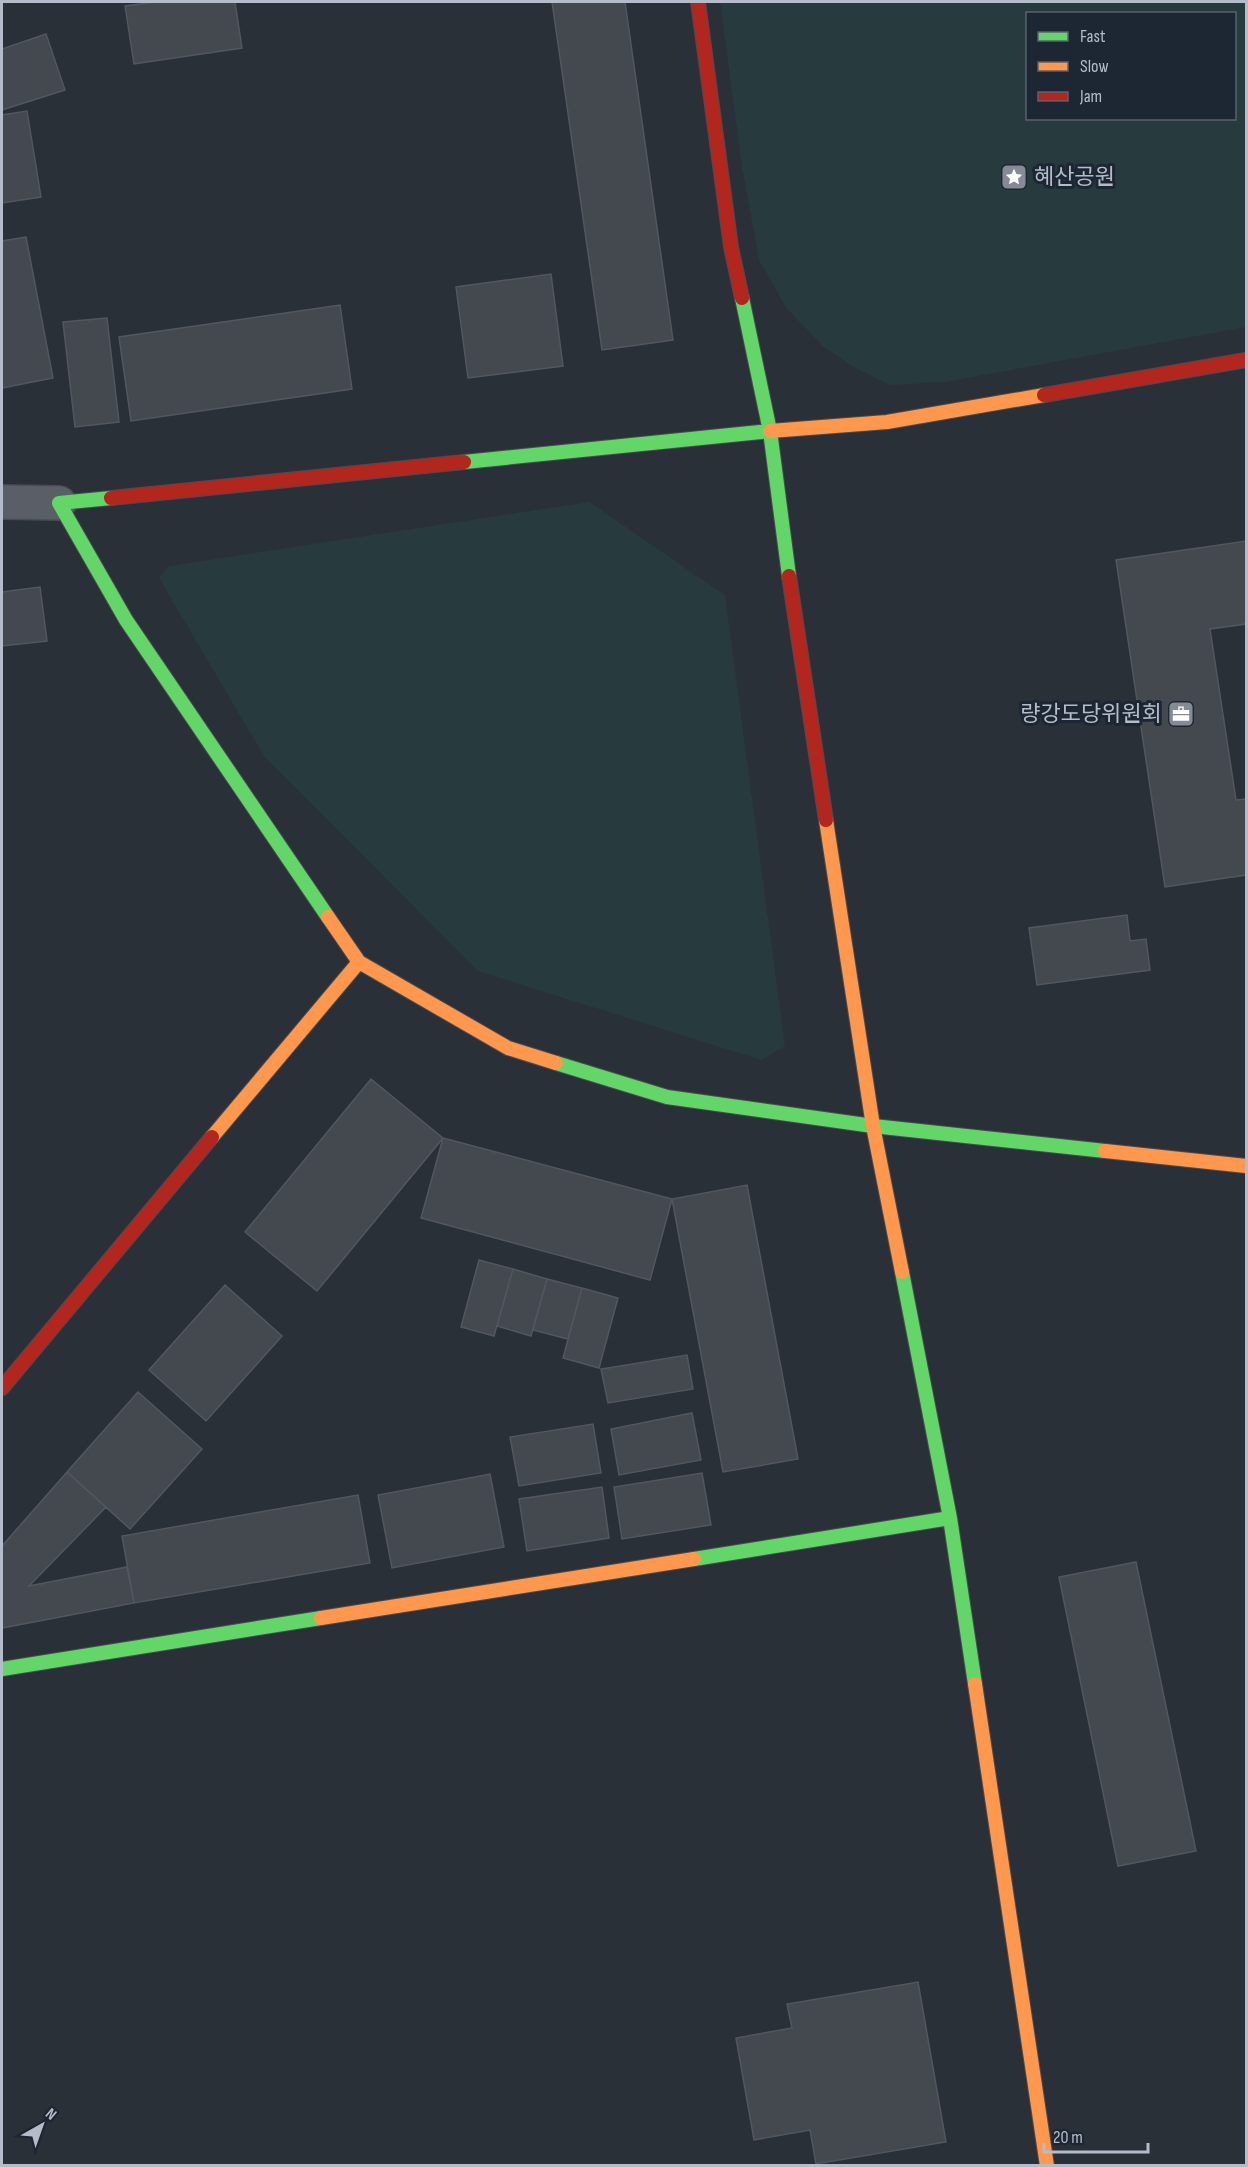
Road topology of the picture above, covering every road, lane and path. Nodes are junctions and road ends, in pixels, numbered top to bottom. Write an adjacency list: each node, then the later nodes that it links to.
1 (698, 2): 3 (main road)
2 (1246, 360): 3 (main road)
3 (770, 430): 5 (main road); 7 (main road)
4 (2, 502): 5 (street)
5 (59, 503): 6 (main road)
6 (359, 962): 7 (main road); 9 (main road)
7 (873, 1126): 8 (main road); 10 (main road)
8 (1246, 1166)
9 (2, 1388)
10 (950, 1518): 11 (main road); 12 (main road)
11 (2, 1669)
12 (1047, 2166)

